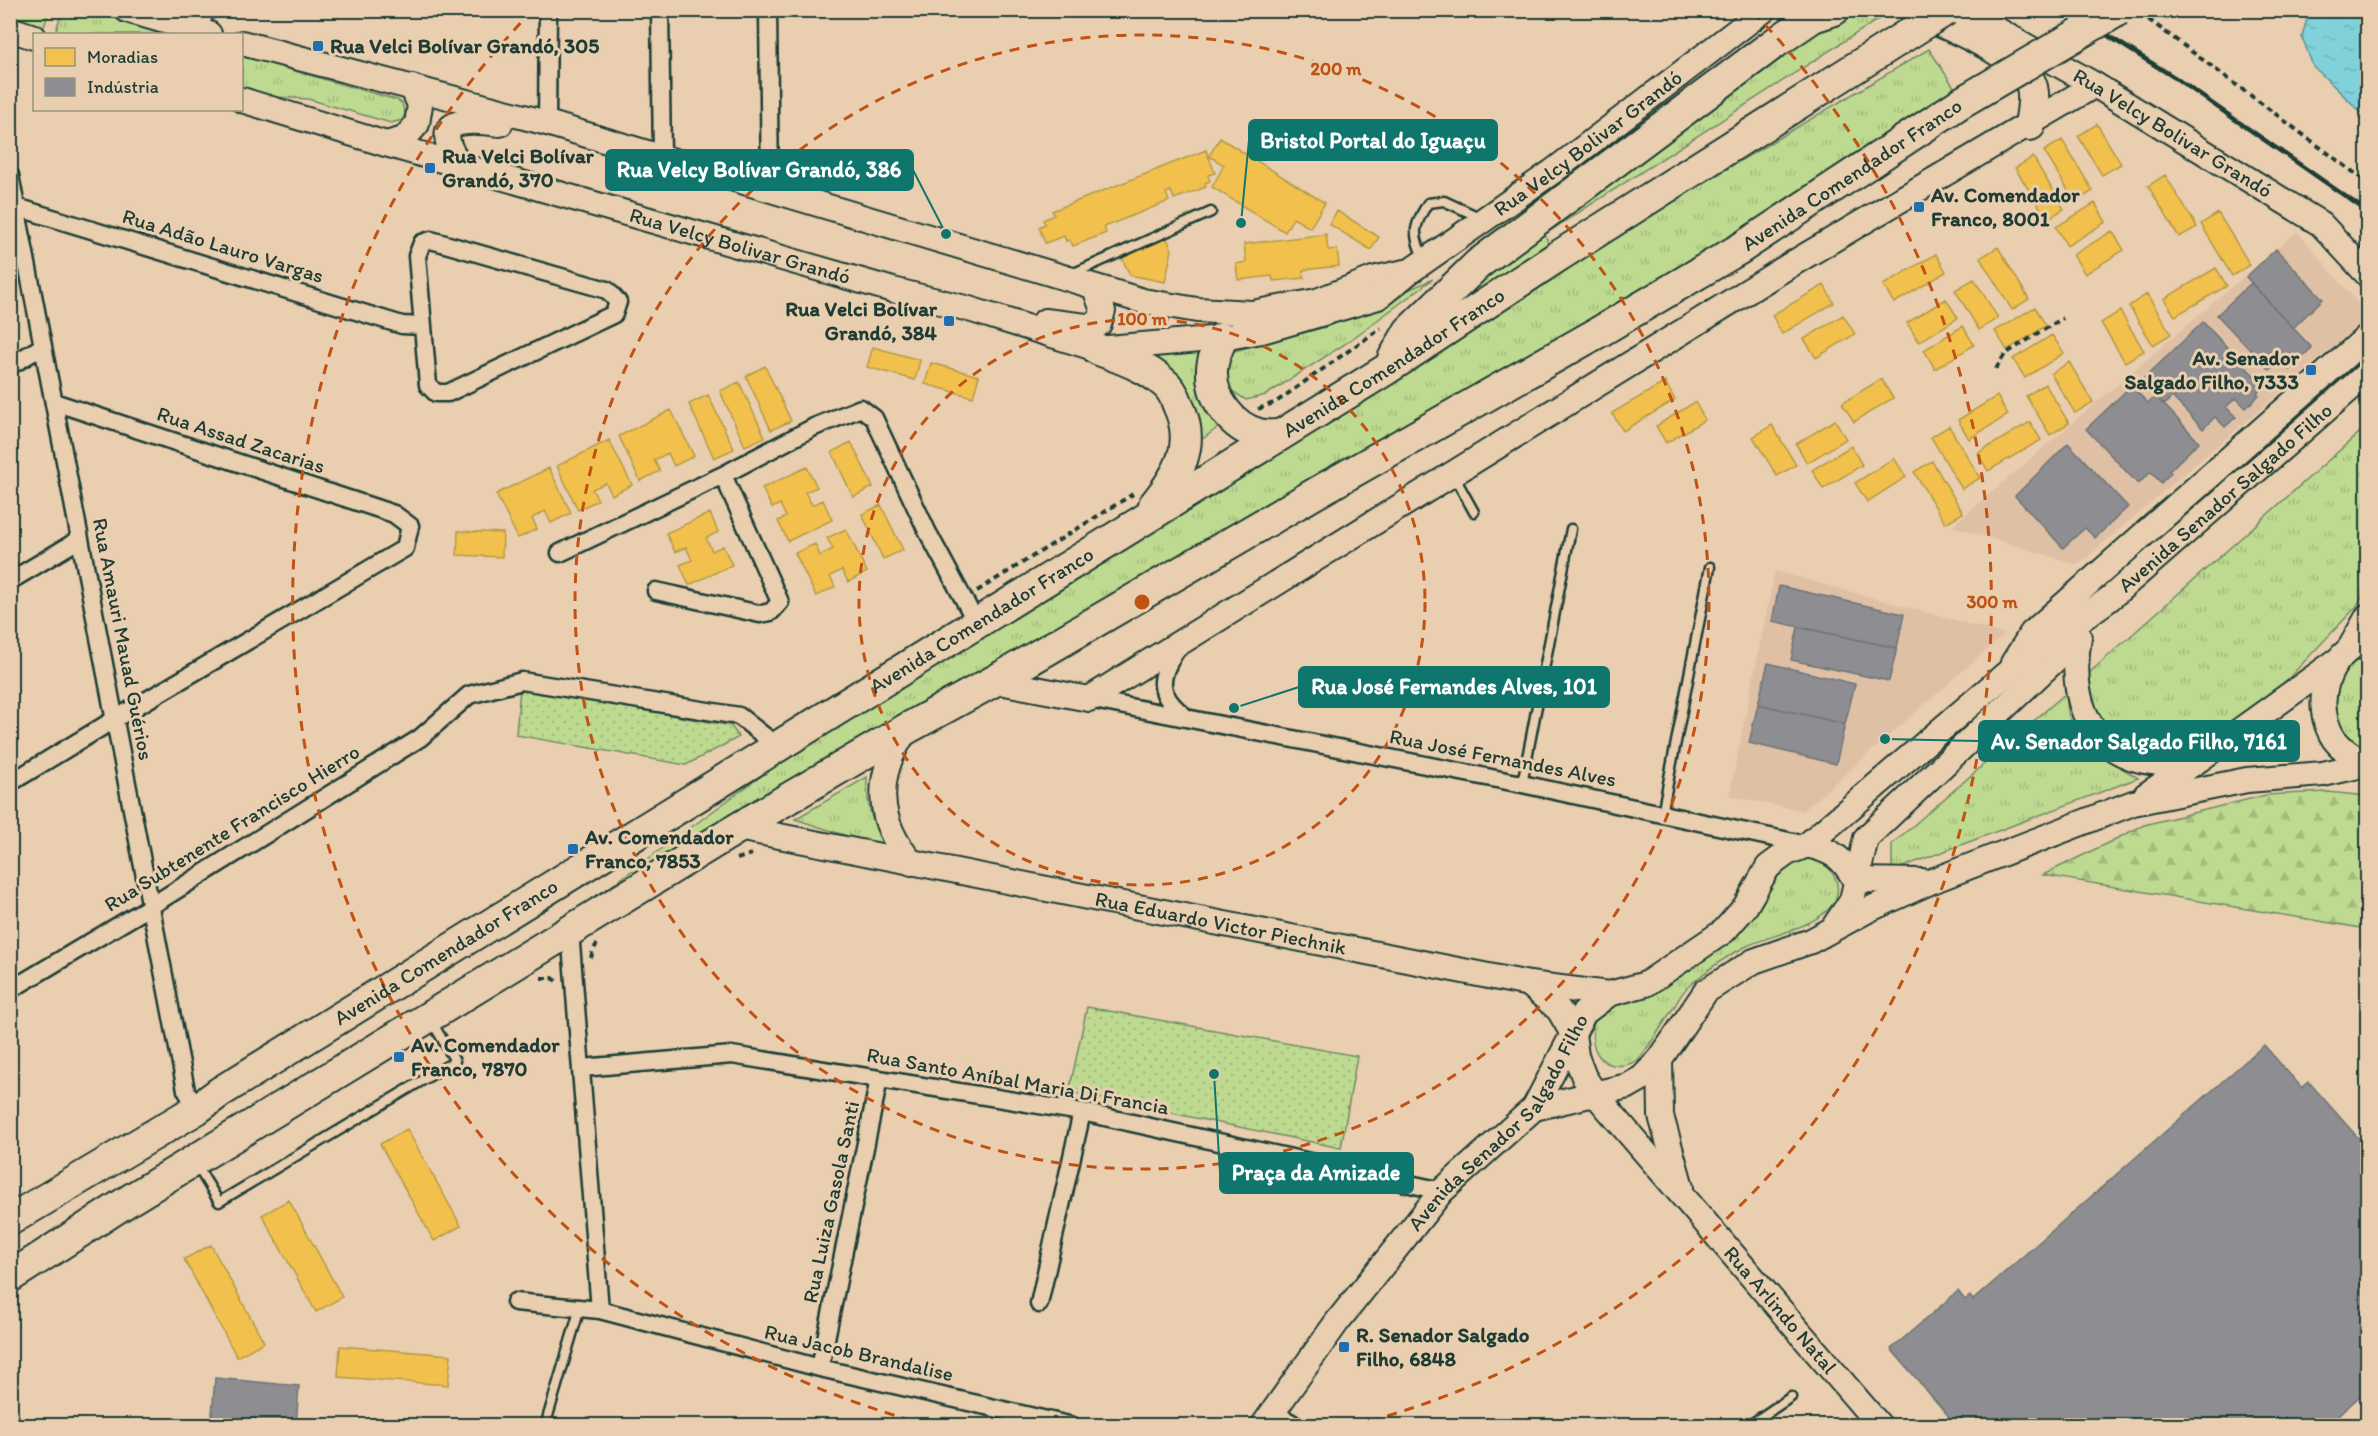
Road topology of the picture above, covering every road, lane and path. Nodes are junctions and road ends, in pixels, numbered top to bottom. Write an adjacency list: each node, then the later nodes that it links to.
1 (127, 10): 12 (main road)
2 (548, 10): 21 (street)
3 (660, 10): 24 (street)
4 (768, 10): 28 (street)
5 (1764, 10): 31 (main road, Rua Velcy Bolivar Grandó)
6 (1834, 10): 45 (highway)
7 (1914, 10): 22 (highway)
8 (1946, 10): 45 (highway, Avenida Comendador Franco, bridge)
9 (1962, 10): 16 (main road, Rua Velcy Bolivar Grandó)
10 (2119, 10): 68 (highway, Avenida Comendador Franco, bridge)
11 (2137, 10): 27 (path)
12 (204, 25)
13 (10, 29): 14 (main road)
14 (33, 37)
15 (243, 43): 18 (main road, Rua Velcy Bolivar Grandó)
16 (2064, 68): 17 (main road, Rua Velcy Bolivar Grandó); 20 (main road)
17 (2096, 86): 20 (main road, Avenida Comendador Franco); 33 (main road, Rua Velcy Bolivar Grandó)
18 (412, 87): 21 (main road, Rua Velcy Bolivar Grandó); 23 (main road)
19 (243, 100): 23 (main road, Rua Velcy Bolivar Grandó)
20 (2057, 108): 22 (main road, Avenida Comendador Franco)
21 (547, 123): 24 (main road, Rua Velcy Bolivar Grandó); 25 (main road)
22 (2030, 124): 51 (main road, Avenida Comendador Franco)
23 (386, 144): 25 (main road, Rua Velcy Bolivar Grandó)
24 (662, 158): 28 (main road, Rua Velcy Bolivar Grandó)
25 (459, 164): 36 (main road, Rua Velcy Bolivar Grandó)
26 (10, 175): 29 (street, Rua Amauri Mauad Guérios)
27 (2367, 183)
28 (770, 190): 34 (main road, Rua Velcy Bolivar Grandó)
29 (14, 206): 38 (street, Rua Adão Lauro Vargas); 42 (street, Rua Amauri Mauad Guérios)
30 (1211, 212): 34 (lane)
31 (1484, 220): 32 (main road, Rua Velcy Bolivar Grandó); 32 (lane)
32 (1417, 267): 35 (main road, Rua Velcy Bolivar Grandó); 41 (main road, Rua Velcy Bolivar Grandó)
33 (2367, 275)
34 (1064, 279): 35 (main road, Rua Velcy Bolivar Grandó)
35 (1095, 288): 36 (main road)
36 (969, 309): 43 (main road, Rua Velcy Bolivar Grandó)
37 (2063, 318): 46 (path)
38 (422, 326): 38 (street)
39 (1384, 326): 49 (path)
40 (2367, 336): 67 (main road)
41 (1222, 338): 43 (main road, Rua Velcy Bolivar Grandó); 50 (highway)
42 (43, 346): 44 (street); 48 (street, Rua Amauri Mauad Guérios)
43 (1097, 349): 54 (highway)
44 (10, 366)
45 (1387, 369): 50 (highway, Avenida Comendador Franco)
46 (1996, 369)
47 (2367, 373): 61 (main road, Avenida Senador Salgado Filho)
48 (54, 402): 56 (street, Rua Amauri Mauad Guérios); 70 (street, Rua Assad Zacarias)
49 (1251, 412)
50 (1278, 435): 54 (highway, Avenida Comendador Franco)
51 (1453, 474): 53 (lane); 65 (main road, Avenida Comendador Franco)
52 (723, 475): 57 (street); 60 (street); 63 (street)
53 (1473, 513)
54 (1144, 518): 63 (highway, Avenida Comendador Franco)
55 (1571, 529): 77 (lane)
56 (80, 538): 59 (street); 70 (street, Rua Amauri Mauad Guérios)
57 (560, 553)
58 (1710, 567): 79 (lane)
59 (10, 581)
60 (656, 591)
61 (2109, 599): 64 (main road, Avenida Senador Salgado Filho); 67 (main road, Avenida Senador Salgado Filho)
62 (2367, 616): 66 (main road)
63 (976, 622): 73 (highway, Avenida Comendador Franco)
64 (2079, 637): 74 (main road); 85 (main road, Avenida Senador Salgado Filho)
65 (1182, 642): 69 (main road, Avenida Comendador Franco); 71 (street)
66 (2351, 650): 74 (main road, Avenida Senador Salgado Filho); 75 (main road)
67 (2007, 673): 81 (main road, Avenida Senador Salgado Filho)
68 (994, 681): 69 (main road); 72 (highway, Avenida Comendador Franco)
69 (1089, 699): 71 (street, Rua José Fernandes Alves)
70 (115, 719): 76 (street); 87 (street, Rua Amauri Mauad Guérios)
71 (1188, 719): 77 (street, Rua José Fernandes Alves)
72 (909, 728): 80 (highway, Avenida Comendador Franco); 84 (main road)
73 (777, 746): 87 (street, Rua Subtenente Francisco Hierro); 102 (highway, Avenida Comendador Franco)
74 (2200, 759): 78 (main road, Avenida Senador Salgado Filho)
75 (2367, 764): 78 (main road, Avenida Senador Salgado Filho)
76 (10, 783)
77 (1522, 784): 79 (street, Rua José Fernandes Alves)
78 (2133, 802): 86 (main road, Avenida Senador Salgado Filho)
79 (1662, 814): 81 (street, Rua José Fernandes Alves)
80 (738, 828): 84 (main road, Rua Eduardo Victor Piechnik); 89 (highway, Avenida Comendador Franco)
81 (1807, 845): 85 (main road); 94 (main road, Avenida Senador Salgado Filho)
82 (758, 854): 83 (path)
83 (734, 860)
84 (912, 863): 92 (main road, Rua Eduardo Victor Piechnik)
85 (1855, 880): 86 (main road, Avenida Senador Salgado Filho); 88 (main road, Avenida Senador Salgado Filho)
86 (1932, 881): 88 (main road, Avenida Senador Salgado Filho)
87 (151, 906): 93 (street, Rua Subtenente Francisco Hierro); 102 (street, Rua Amauri Mauad Guérios)
88 (1832, 929): 97 (main road, Avenida Senador Salgado Filho)
89 (570, 931): 95 (highway, Avenida Comendador Franco); 98 (street)
90 (599, 940): 91 (path)
91 (590, 965)
92 (1529, 984): 94 (main road, Rua Eduardo Victor Piechnik); 96 (main road, Rua Eduardo Victor Piechnik)
93 (10, 990)
94 (1609, 994): 96 (main road, Avenida Senador Salgado Filho)
95 (429, 1017): 104 (highway, Avenida Comendador Franco); 104 (lane)
96 (1573, 1034): 100 (main road, Rua Arlindo Natal); 101 (main road, Avenida Senador Salgado Filho)
97 (1660, 1059): 100 (main road, Avenida Senador Salgado Filho); 106 (main road, Rua Arlindo Natal)
98 (582, 1068): 99 (street, Rua Santo Aníbal Maria Di Francia); 113 (street)
99 (879, 1079): 103 (street, Rua Santo Aníbal Maria Di Francia); 114 (street, Rua Luiza Gasola Santi)
100 (1596, 1095): 101 (main road); 106 (main road, Rua Arlindo Natal)
101 (1534, 1108): 105 (main road, Avenida Senador Salgado Filho)
102 (196, 1109): 107 (highway); 108 (highway, Avenida Comendador Franco)
103 (1082, 1112): 105 (street, Rua Santo Aníbal Maria Di Francia); 111 (street)
104 (194, 1161): 107 (highway, Avenida Comendador Franco)
105 (1442, 1191): 116 (main road, Avenida Senador Salgado Filho)
106 (1682, 1193): 121 (main road, Rua Arlindo Natal)
107 (131, 1199): 109 (highway, Avenida Comendador Franco)
108 (10, 1220)
109 (10, 1277)
110 (515, 1302): 112 (street, Rua Jacob Brandalise)
111 (1040, 1305)
112 (580, 1307): 113 (street, Rua Jacob Brandalise); 117 (lane)
113 (600, 1310): 114 (street, Rua Jacob Brandalise)
114 (820, 1368): 118 (street, Rua Jacob Brandalise)
115 (1791, 1396): 120 (lane)
116 (1268, 1419): 119 (street)
117 (545, 1425)
118 (1073, 1425)
119 (1297, 1425)
120 (1748, 1425)
121 (1880, 1425)

